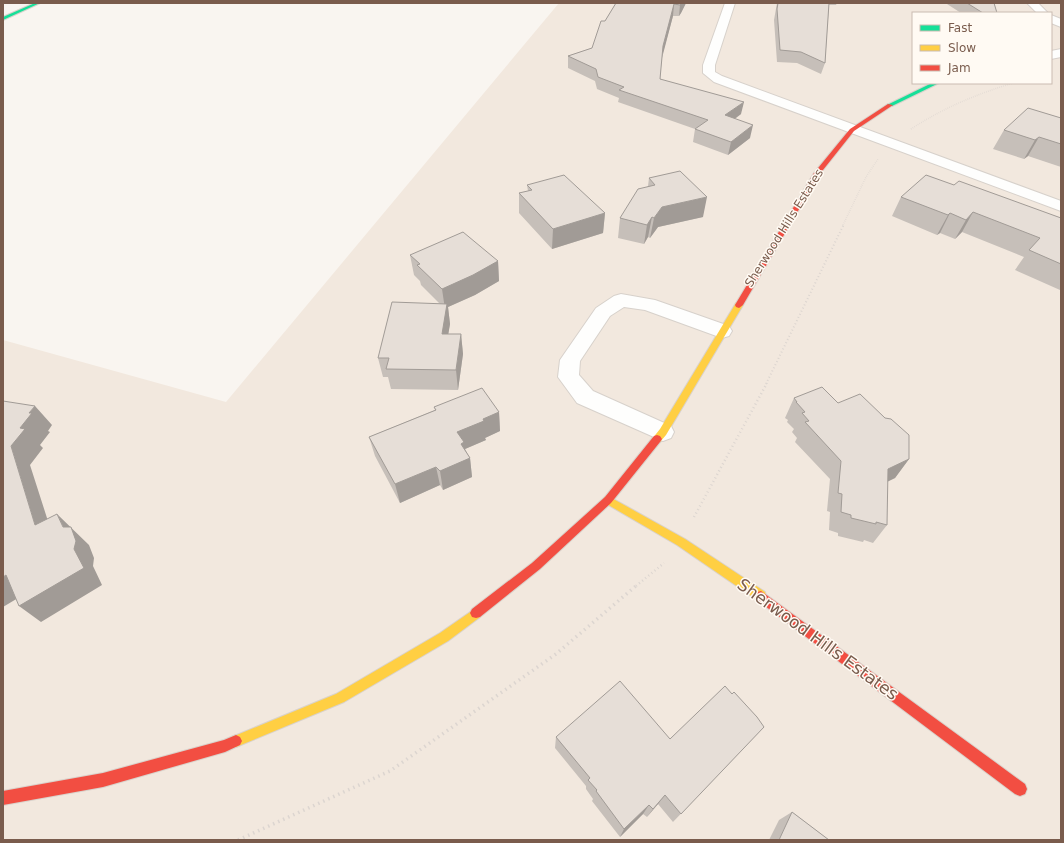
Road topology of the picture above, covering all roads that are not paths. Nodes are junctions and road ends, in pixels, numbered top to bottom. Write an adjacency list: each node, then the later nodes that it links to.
1 (38, 3): 5 (street)
2 (730, 3): 9 (street)
3 (1032, 3): 4 (street)
4 (1042, 12)
5 (3, 19)
6 (1052, 19): 7 (street)
7 (1061, 24)
8 (934, 84): 9 (street, Sherwood Hills Estates)
9 (852, 130): 10 (street); 11 (street, Sherwood Hills Estates)
10 (1061, 206)
11 (722, 331): 12 (street, Sherwood Hills Estates); 12 (street)
12 (663, 432): 13 (street, Sherwood Hills Estates)
13 (608, 500): 14 (street, Sherwood Hills Estates); 15 (street, Sherwood Hills Estates)
14 (1020, 789)
15 (3, 798)

